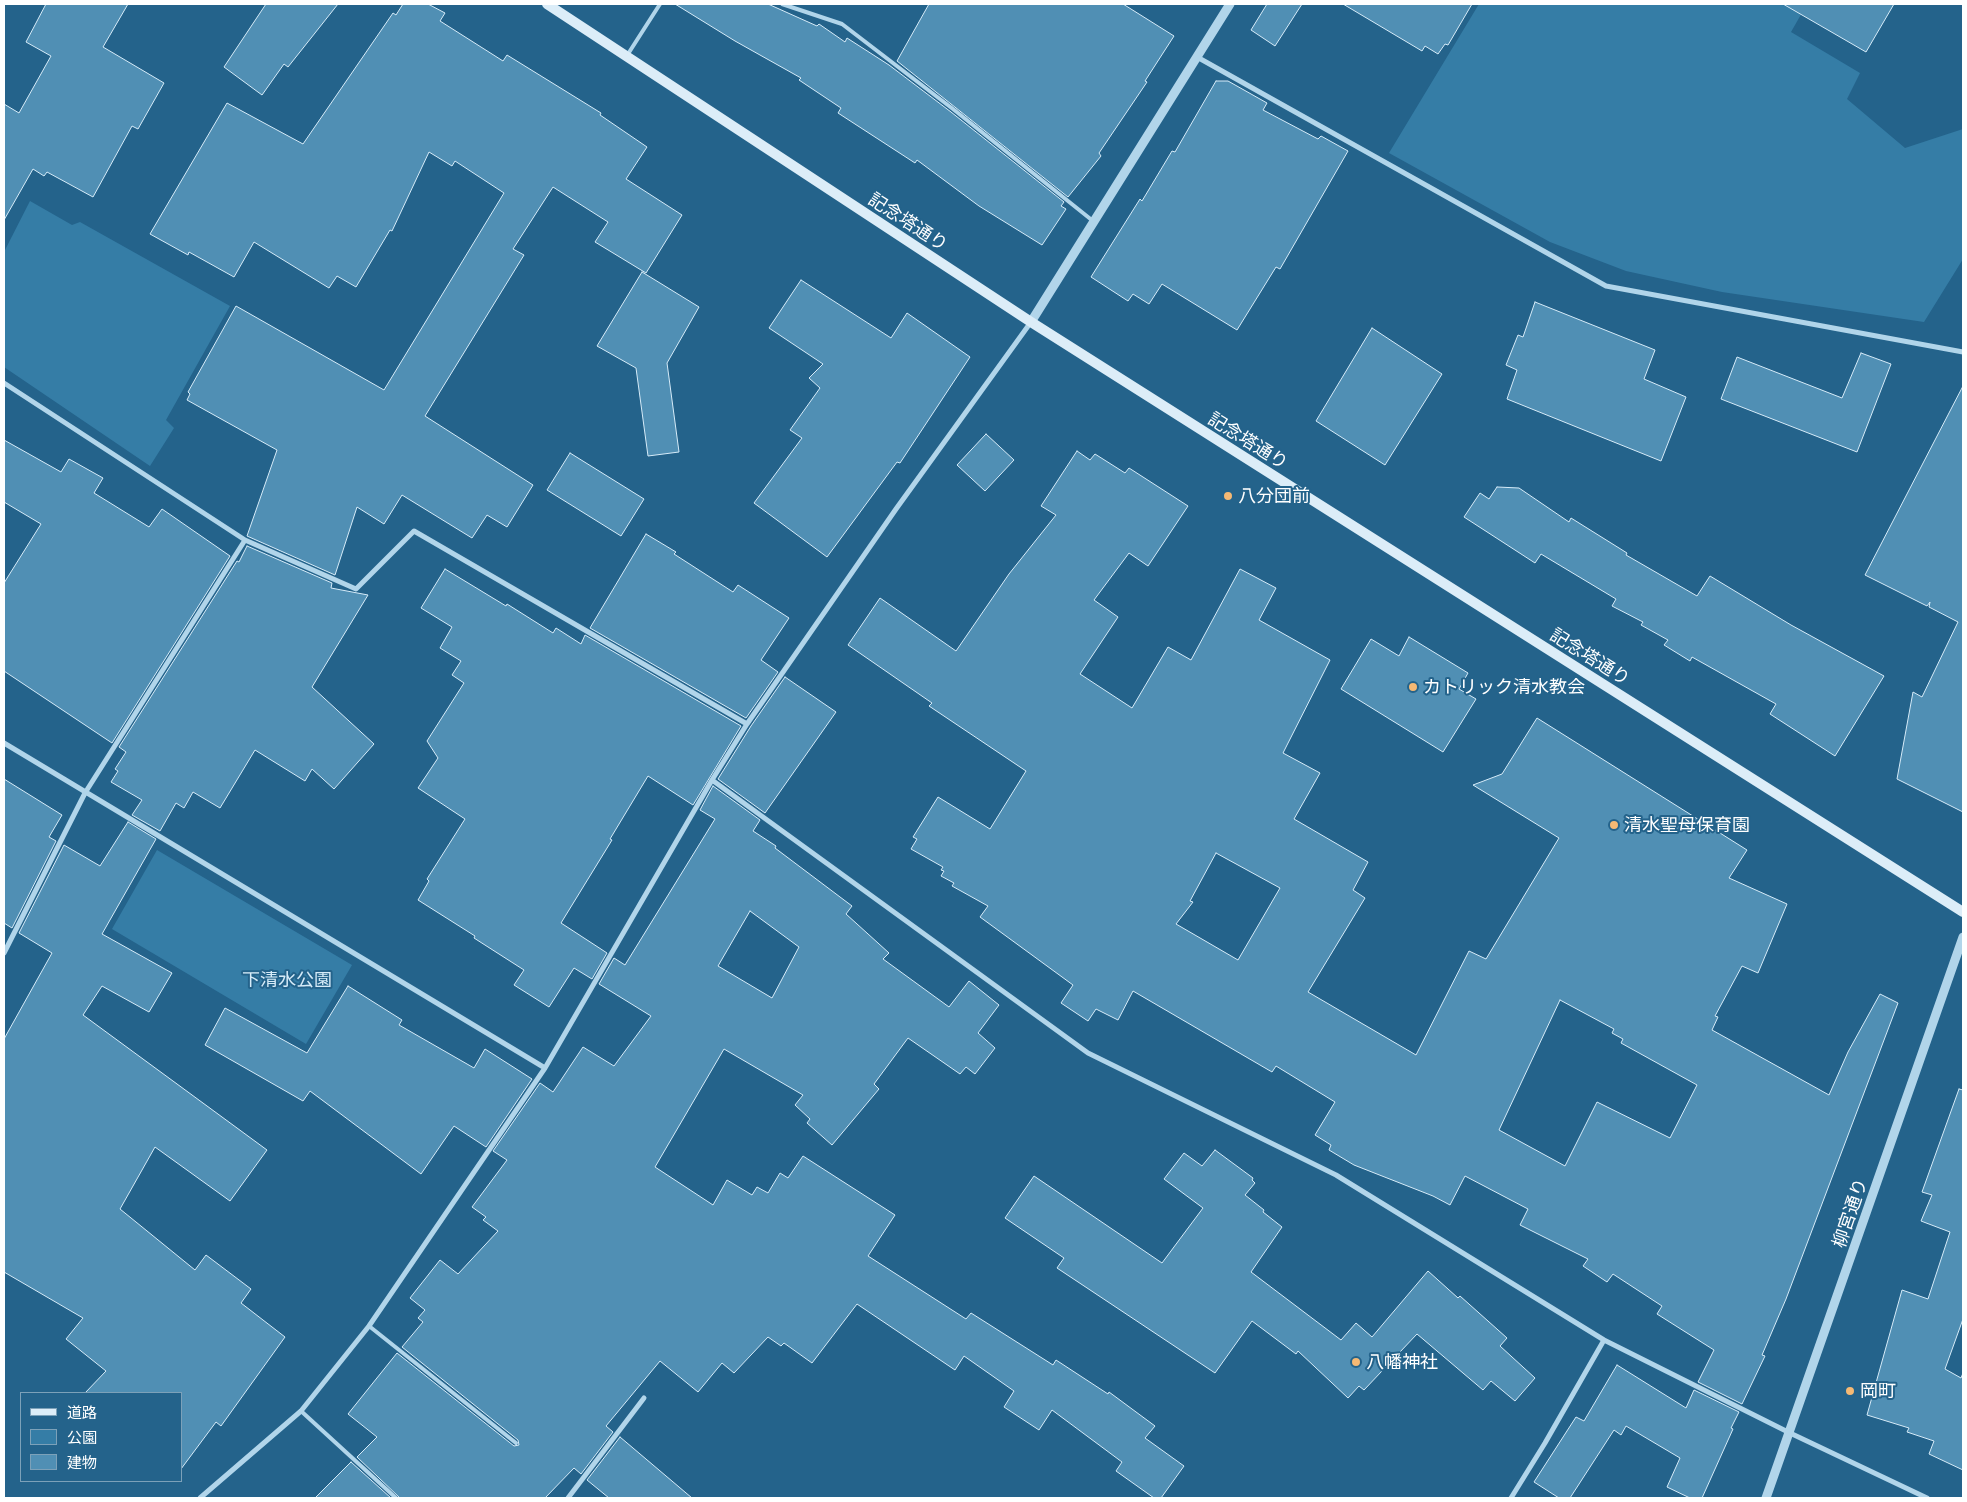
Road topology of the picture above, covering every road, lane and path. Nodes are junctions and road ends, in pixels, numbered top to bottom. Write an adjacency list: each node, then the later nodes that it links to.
1 (547, 4): 5 (main road, 記念塔通り)
2 (660, 4): 5 (lane)
3 (782, 4): 7 (lane)
4 (1230, 4): 6 (street)
5 (626, 56): 8 (main road, 記念塔通り)
6 (1197, 57): 7 (street); 9 (street)
7 (1093, 221): 8 (street)
8 (1031, 322): 12 (street); 16 (main road, 記念塔通り)
9 (1963, 352)
10 (4, 383): 11 (street)
11 (244, 540): 12 (street); 15 (street)
12 (747, 724): 14 (street)
13 (4, 743): 15 (street)
14 (712, 780): 19 (street); 21 (street)
15 (85, 793): 18 (street); 19 (street)
16 (1963, 912)
17 (1963, 937): 24 (street, 柳宮通り)
18 (4, 952)
19 (545, 1068): 20 (street)
20 (370, 1326): 23 (street); 25 (lane)
21 (1604, 1340): 24 (street); 29 (street)
22 (644, 1398): 28 (street)
23 (301, 1411): 26 (street); 27 (lane)
24 (1790, 1433): 30 (street, 柳宮通り); 31 (street)
25 (516, 1443)
26 (200, 1498)
27 (396, 1498)
28 (568, 1498)
29 (1511, 1498)
30 (1766, 1498)
31 (1927, 1498)

